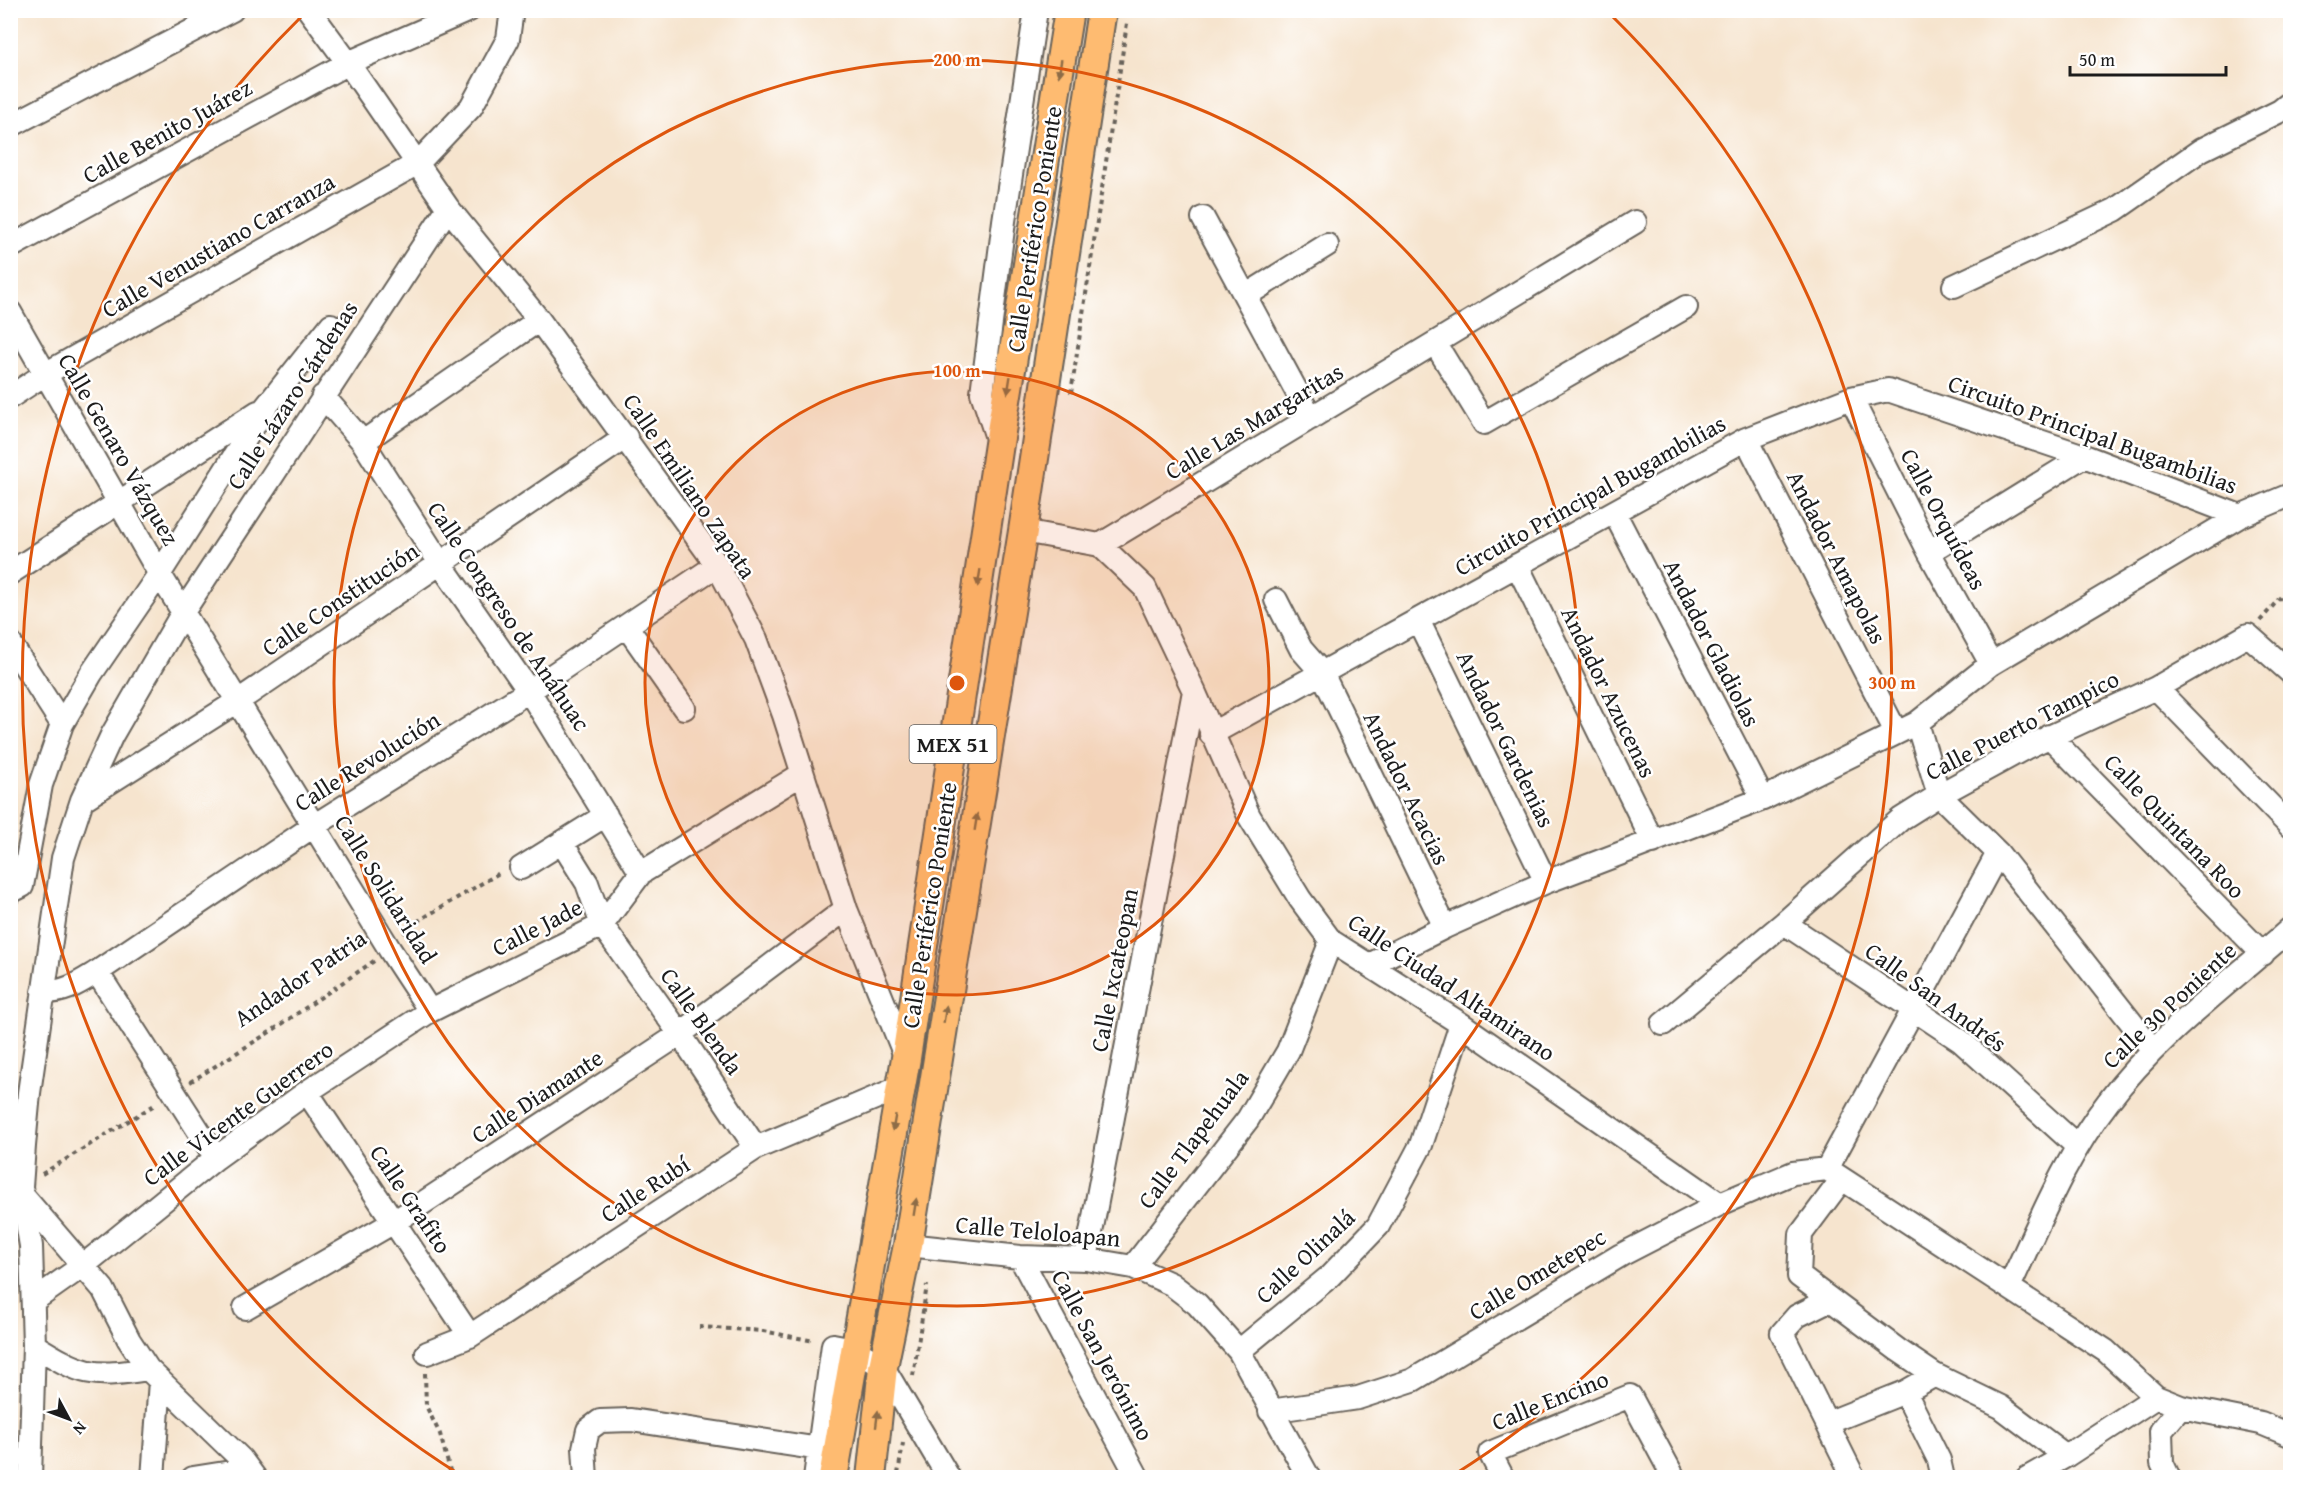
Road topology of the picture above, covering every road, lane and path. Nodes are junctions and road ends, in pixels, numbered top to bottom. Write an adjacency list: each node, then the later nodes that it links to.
1 (232, 10): 10 (street)
2 (309, 10): 8 (street, Calle Emiliano Zapata)
3 (469, 10): 8 (street, Calle Benito Juárez)
4 (512, 10): 11 (street)
5 (1036, 10): 33 (street)
6 (1069, 10): 33 (main road, Calle Periférico Poniente / MEX 51, one-way to 33)
7 (1102, 10): 39 (main road, Calle Periférico Poniente / MEX 51)
8 (348, 63): 11 (street, Calle Emiliano Zapata); 16 (street, Calle Benito Juárez)
9 (2290, 102): 17 (street)
10 (10, 126)
11 (418, 163): 12 (street, Calle Emiliano Zapata); 24 (street, Calle Venustiano Carranza)
12 (448, 208): 21 (street, Calle Emiliano Zapata); 25 (street, Calle Lázaro Cárdenas)
13 (1203, 218): 18 (street)
14 (1635, 222): 23 (street, Calle Las Margaritas)
15 (1327, 245): 18 (street)
16 (10, 248)
17 (1954, 286)
18 (1245, 296): 29 (street)
19 (1686, 307): 23 (street)
20 (10, 312): 24 (street, Calle Genaro Vázquez)
21 (539, 320): 30 (street, Calle Emiliano Zapata); 32 (street)
22 (331, 325): 28 (street)
23 (1435, 343): 29 (street, Calle Las Margaritas)
24 (45, 374): 26 (street, Calle Venustiano Carranza); 36 (street, Calle Genaro Vázquez)
25 (323, 396): 32 (street, Calle Congreso de Anáhuac); 49 (street, Calle Lázaro Cárdenas)
26 (10, 397)
27 (1851, 398): 31 (street, Circuito Principal Bugambilias); 34 (street, Circuito Principal Bugambilias); 41 (street, Calle Orquídeas)
28 (265, 408): 36 (street); 46 (street)
29 (1311, 418): 40 (street, Calle Las Margaritas)
30 (626, 437): 42 (street, Calle Constitución); 43 (street, Calle Emiliano Zapata)
31 (1746, 439): 37 (street, Circuito Principal Bugambilias); 64 (street, Andador Amapolas)
32 (363, 442): 42 (street, Calle Congreso de Anáhuac)
33 (999, 444): 98 (main road, Calle Periférico Poniente / MEX 51, one-way to 98)
34 (2084, 456): 38 (street, Circuito Principal Bugambilias); 41 (street)
35 (2290, 495): 38 (street)
36 (117, 502): 45 (street); 46 (street, Calle Genaro Vázquez)
37 (1614, 512): 44 (street, Circuito Principal Bugambilias); 69 (street, Andador Gladiolas)
38 (2240, 516): 54 (street, Circuito Principal Bugambilias)
39 (1023, 531): 40 (street); 109 (main road, Calle Periférico Poniente / MEX 51, one-way to 39)
40 (1100, 546): 59 (street, Calle Ciudad Altamirano)
41 (1929, 552): 54 (street, Calle Orquídeas)
42 (440, 563): 58 (street, Calle Congreso de Anáhuac); 60 (street, Calle Constitución)
43 (717, 565): 51 (street, Calle Revolución); 67 (street, Calle Emiliano Zapata)
44 (1517, 565): 50 (street, Circuito Principal Bugambilias); 74 (street, Andador Azucenas)
45 (10, 573)
46 (160, 573): 49 (street, Calle Genaro Vázquez); 63 (street)
47 (2290, 586): 52 (path)
48 (1276, 600): 56 (street, Andador Acacias)
49 (183, 612): 60 (street, Calle Solidaridad); 70 (street, Calle Lázaro Cárdenas)
50 (1418, 620): 56 (street, Circuito Principal Bugambilias); 79 (street, Andador Gardenias)
51 (627, 627): 58 (street, Calle Revolución); 61 (street)
52 (2248, 635): 55 (street); 57 (street, Calle Puerto Tampico)
53 (10, 643): 63 (street)
54 (1991, 664): 62 (street, Circuito Principal Bugambilias)
55 (2290, 672)
56 (1322, 673): 65 (street, Circuito Principal Bugambilias); 84 (street, Andador Acacias)
57 (2156, 688): 66 (street, Calle Puerto Tampico); 73 (street)
58 (529, 691): 71 (street, Calle Congreso de Anáhuac); 72 (street, Calle Revolución)
59 (1194, 691): 65 (street, Calle Ciudad Altamirano); 111 (street, Calle Ixcateopan)
60 (238, 701): 70 (street, Calle Constitución); 72 (street, Calle Solidaridad)
61 (684, 708)
62 (1917, 723): 64 (street, Circuito Principal Bugambilias); 68 (street)
63 (62, 724): 80 (street)
64 (1896, 732): 69 (street, Circuito Principal Bugambilias)
65 (1211, 734): 86 (street, Calle Ciudad Altamirano)
66 (2049, 736): 68 (street, Calle Puerto Tampico); 88 (street, Calle Quintana Roo)
67 (802, 774): 78 (street, Calle Jade); 81 (street, Calle Emiliano Zapata)
68 (1939, 795): 76 (street); 82 (street, Calle Puerto Tampico)
69 (1763, 799): 74 (street, Circuito Principal Bugambilias)
70 (82, 800): 91 (street, Calle Lázaro Cárdenas)
71 (606, 815): 75 (street); 78 (street, Calle Congreso de Anáhuac)
72 (315, 825): 87 (street, Calle Solidaridad); 90 (street, Calle Revolución)
73 (2290, 826)
74 (1653, 842): 79 (street, Circuito Principal Bugambilias)
75 (562, 843): 77 (street); 83 (street, Calle Blenda)
76 (1998, 854): 92 (street); 97 (street)
77 (521, 868): 87 (path, Andador Patria)
78 (641, 873): 83 (street, Calle Jade)
79 (1546, 882): 84 (street, Circuito Principal Bugambilias)
80 (10, 892)
81 (846, 909): 96 (street, Calle Diamante); 98 (street, Calle Emiliano Zapata)
82 (1784, 923): 92 (street, Calle San Andrés); 95 (street, Calle Puerto Tampico)
83 (602, 925): 93 (street, Calle Jade); 96 (street, Calle Blenda)
84 (1445, 927): 89 (street, Circuito Principal Bugambilias)
85 (2290, 929): 88 (street, Calle 30 Poniente)
86 (1331, 941): 89 (street, Calle Ciudad Altamirano); 113 (street, Calle Tlapehuala)
87 (390, 950): 93 (street, Calle Solidaridad); 100 (path, Andador Patria)
88 (2263, 954): 97 (street, Calle 30 Poniente)
89 (1369, 965): 94 (street, Calle Ciudad Altamirano)
90 (97, 972): 91 (street, Calle Revolución); 100 (street)
91 (43, 992): 106 (street, Calle Lázaro Cárdenas)
92 (1914, 1009): 102 (street, Calle San Andrés); 105 (street)
93 (430, 1011): 101 (street, Calle Vicente Guerrero)
94 (1461, 1024): 107 (street, Calle Ciudad Altamirano); 122 (street, Calle Olinalá)
95 (1663, 1024)
96 (680, 1034): 103 (street, Calle Blenda); 108 (street, Calle Diamante)
97 (2153, 1050): 102 (street, Calle 30 Poniente)
98 (906, 1058): 99 (main road, Calle Periférico Poniente / MEX 51)
99 (901, 1087): 103 (street, Calle Rubí); 121 (main road, Calle Periférico Poniente / MEX 51, one-way to 121)
100 (174, 1092): 104 (street); 106 (path, Andador Patria)
101 (306, 1092): 104 (street, Calle Vicente Guerrero); 108 (street, Calle Grafito)
102 (2077, 1146): 114 (street, Calle 30 Poniente)
103 (756, 1148): 119 (street, Calle Rubí)
104 (216, 1158): 112 (street, Calle Vicente Guerrero)
105 (1834, 1174): 107 (street, Calle Ometepec); 114 (street); 115 (street)
106 (18, 1194): 112 (street); 116 (street, Calle Lázaro Cárdenas)
107 (1720, 1204): 130 (street, Calle Ometepec)
108 (394, 1222): 117 (street, Calle Diamante); 119 (street, Calle Grafito)
109 (908, 1245): 110 (street, Calle Teloloapan); 124 (main road, Calle Periférico Poniente / MEX 51)
110 (1020, 1257): 111 (street, Calle Teloloapan); 145 (street, Calle San Jerónimo)
111 (1086, 1260): 113 (street, Calle Teloloapan)
112 (84, 1265): 116 (street, Calle Vicente Guerrero); 126 (street)
113 (1133, 1267): 122 (street, Calle Teloloapan)
114 (2008, 1287): 128 (street)
115 (1829, 1300): 125 (street); 131 (street)
116 (33, 1301): 120 (street, Calle Lázaro Cárdenas)
117 (245, 1308)
118 (699, 1327): 121 (path)
119 (470, 1336): 123 (street, Calle Rubí)
120 (34, 1345): 126 (street); 137 (street, Calle Lázaro Cárdenas)
121 (844, 1346): 124 (street); 134 (main road, Calle Periférico Poniente / MEX 51)
122 (1239, 1351): 130 (street, Calle Teloloapan)
123 (427, 1353): 140 (path)
124 (884, 1367): 143 (main road, Calle Periférico Poniente / MEX 51, one-way to 124); 144 (street)
125 (1935, 1374): 127 (street); 133 (street)
126 (154, 1375): 135 (street); 138 (street)
127 (1905, 1392): 131 (street); 150 (street)
128 (2156, 1397): 129 (street); 133 (street)
129 (2181, 1407): 132 (street); 151 (street)
130 (1270, 1411): 146 (street, Calle Teloloapan)
131 (1827, 1423): 149 (street)
132 (2290, 1436)
133 (2066, 1456): 136 (street)
134 (830, 1459): 141 (street); 142 (street)
135 (253, 1475): 139 (street)
136 (2026, 1477)
137 (30, 1478)
138 (153, 1478)
139 (193, 1478)
140 (452, 1478)
141 (586, 1478)
142 (815, 1478)
143 (870, 1478)
144 (949, 1478)
145 (1138, 1478)
146 (1309, 1478)
147 (1503, 1478): 148 (street, Calle Encino)
148 (1674, 1478)
149 (1854, 1478)
150 (1943, 1478)
151 (2169, 1478)

